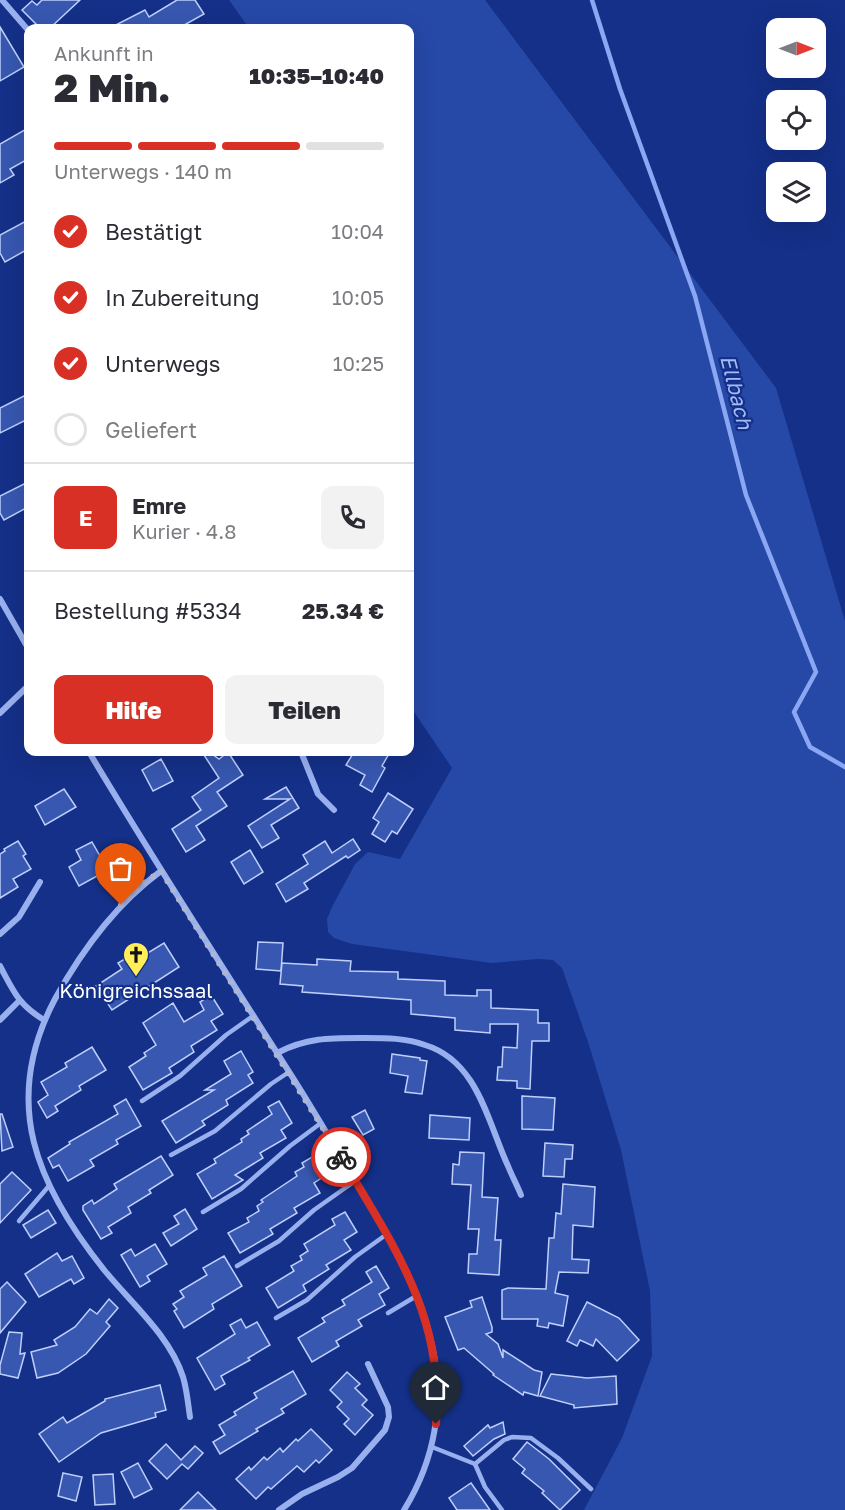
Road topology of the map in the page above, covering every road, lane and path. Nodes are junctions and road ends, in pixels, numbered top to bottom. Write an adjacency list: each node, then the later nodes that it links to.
1 (2, 0): 2 (street)
2 (24, 25)
3 (1, 602): 4 (street)
4 (24, 641)
5 (24, 690): 6 (street)
6 (0, 713)
7 (91, 756): 10 (street)
8 (303, 756): 9 (street)
9 (334, 810)
10 (161, 871): 15 (street); 17 (street)
11 (40, 882): 12 (street)
12 (0, 934)
13 (0, 966): 14 (street)
14 (19, 1001): 16 (street); 17 (street)
15 (253, 1016): 18 (street); 20 (lane)
16 (0, 1020)
17 (44, 1020): 24 (street)
18 (277, 1053): 19 (street); 25 (street)
19 (289, 1072): 21 (street); 22 (lane)
20 (142, 1101)
21 (321, 1123): 23 (street); 26 (lane)
22 (171, 1155)
23 (356, 1181): 28 (street); 29 (lane)
24 (48, 1187): 27 (lane); 34 (street)
25 (521, 1195)
26 (203, 1212)
27 (19, 1221)
28 (387, 1234): 30 (street); 32 (lane)
29 (237, 1266)
30 (418, 1295): 31 (lane); 35 (street)
31 (388, 1313)
32 (276, 1318)
33 (368, 1364): 38 (street)
34 (190, 1417)
35 (432, 1447): 36 (lane); 39 (street)
36 (475, 1464): 37 (lane); 40 (lane)
37 (591, 1489)
38 (279, 1510)
39 (404, 1510)
40 (502, 1510)

